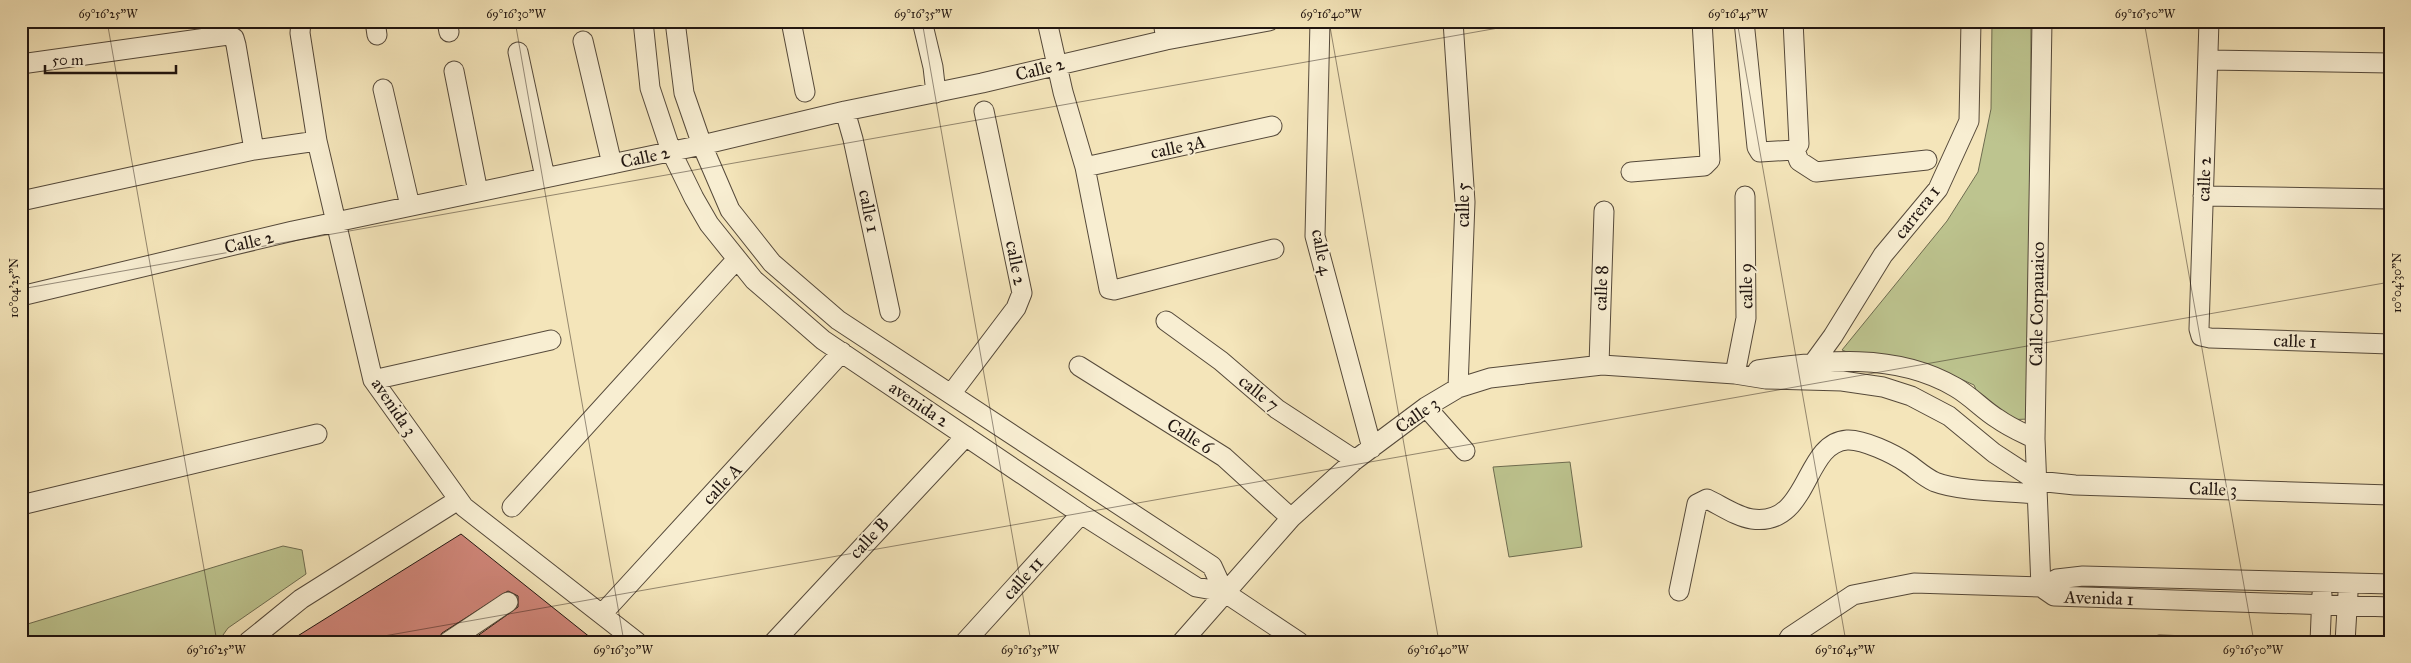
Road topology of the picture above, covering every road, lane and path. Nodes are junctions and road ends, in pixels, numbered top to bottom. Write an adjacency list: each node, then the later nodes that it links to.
1 (300, 21): 31 (street, avenida 3)
2 (643, 21): 35 (street, avenida 2)
3 (674, 21): 32 (street)
4 (791, 21): 26 (street)
5 (922, 21): 27 (street)
6 (1047, 21): 23 (street, calle 2)
7 (1163, 21): 17 (street)
8 (1269, 21): 17 (street, Calle 2)
9 (1320, 21): 70 (street, calle 4)
10 (1453, 21): 64 (street, calle 5)
11 (1702, 21): 39 (street)
12 (1744, 21): 34 (street)
13 (1793, 21): 34 (street)
14 (1971, 21): 58 (street, carrera 1)
15 (2042, 21): 69 (street, Calle Corpauaico)
16 (2209, 21): 20 (street, calle 2)
17 (1166, 40): 23 (street, Calle 2)
18 (584, 41): 37 (street)
19 (518, 52): 40 (street)
20 (2208, 60): 21 (street); 43 (street, calle 2)
21 (2390, 63)
22 (21, 64): 33 (street)
23 (1057, 65): 27 (street, Calle 2); 38 (street, calle 2)
24 (454, 71): 41 (street)
25 (383, 89): 46 (street)
26 (805, 92)
27 (936, 93): 28 (street, Calle 2)
28 (845, 111): 32 (street, Calle 2); 52 (street, calle 1)
29 (984, 112): 65 (street, calle 2)
30 (1272, 126): 38 (street, calle 3A)
31 (317, 141): 33 (street); 48 (street, avenida 3)
32 (702, 145): 35 (street, Calle 2); 65 (street)
33 (254, 150): 45 (street)
34 (1795, 150): 36 (street)
35 (671, 151): 37 (street, Calle 2); 50 (street, avenida 2)
36 (1927, 160)
37 (612, 164): 40 (street, Calle 2)
38 (1085, 167): 49 (street, calle 2)
39 (1631, 172)
40 (545, 177): 41 (street, Calle 2)
41 (478, 192): 46 (street, Calle 2)
42 (1745, 196): 61 (street, calle 9)
43 (2203, 196): 44 (street); 54 (street, calle 2)
44 (2390, 199)
45 (21, 201)
46 (410, 206): 48 (street, Calle 2)
47 (1604, 211): 59 (street, calle 8)
48 (335, 224): 51 (street, Calle 2); 62 (street, avenida 3)
49 (1274, 249)
50 (737, 259): 57 (street, avenida 2); 77 (street)
51 (21, 296)
52 (890, 312)
53 (1166, 322): 72 (street, calle 7)
54 (2201, 336): 56 (street, calle 1)
55 (551, 340): 62 (street)
56 (2390, 344)
57 (842, 352): 68 (street, avenida 2); 90 (street, calle A)
58 (1814, 361): 61 (street); 63 (street, carrera 1); 69 (street)
59 (1599, 365): 61 (street, Calle 3); 64 (street, Calle 3)
60 (1079, 366): 79 (street, Calle 6)
61 (1735, 374): 63 (street)
62 (373, 380): 75 (street, avenida 3)
63 (1801, 380): 73 (street)
64 (1458, 388): 66 (street, Calle 3)
65 (951, 394): 85 (street)
66 (1426, 407): 70 (street, Calle 3); 71 (street)
67 (317, 434): 76 (street)
68 (966, 436): 78 (street, avenida 2); 94 (street, calle B)
69 (2035, 439): 73 (street, Calle Corpauaico)
70 (1372, 448): 72 (street, Calle 3)
71 (1466, 451)
72 (1355, 460): 79 (street, Calle 3)
73 (2036, 487): 74 (street, Calle 3); 83 (street, Calle Corpauaico); 84 (street, Calle 3)
74 (2390, 495)
75 (458, 500): 90 (street, avenida 3); 91 (street)
76 (21, 505)
77 (512, 507)
78 (1081, 514): 85 (street, avenida 2); 95 (street, calle 11)
79 (1291, 518): 85 (street, Calle 3)
80 (2322, 583): 81 (street, Avenida 1); 83 (street, Avenida 1); 87 (street)
81 (2348, 583): 82 (street, Avenida 1); 88 (street)
82 (2390, 584)
83 (2041, 587): 87 (street, Avenida 1); 98 (street)
84 (1679, 591)
85 (1224, 592): 96 (street, Calle 3); 97 (street)
86 (508, 602): 92 (street)
87 (2321, 605): 88 (street, Avenida 1); 101 (street)
88 (2347, 606): 89 (street, Avenida 1); 102 (street)
89 (2390, 607)
90 (602, 614): 93 (street, avenida 3)
91 (248, 642)
92 (448, 642)
93 (637, 642)
94 (774, 642)
95 (965, 642)
96 (1182, 642)
97 (1299, 642)
98 (1787, 642)
99 (2159, 642): 100 (lane)
100 (2220, 642)
101 (2320, 642)
102 (2345, 642)

